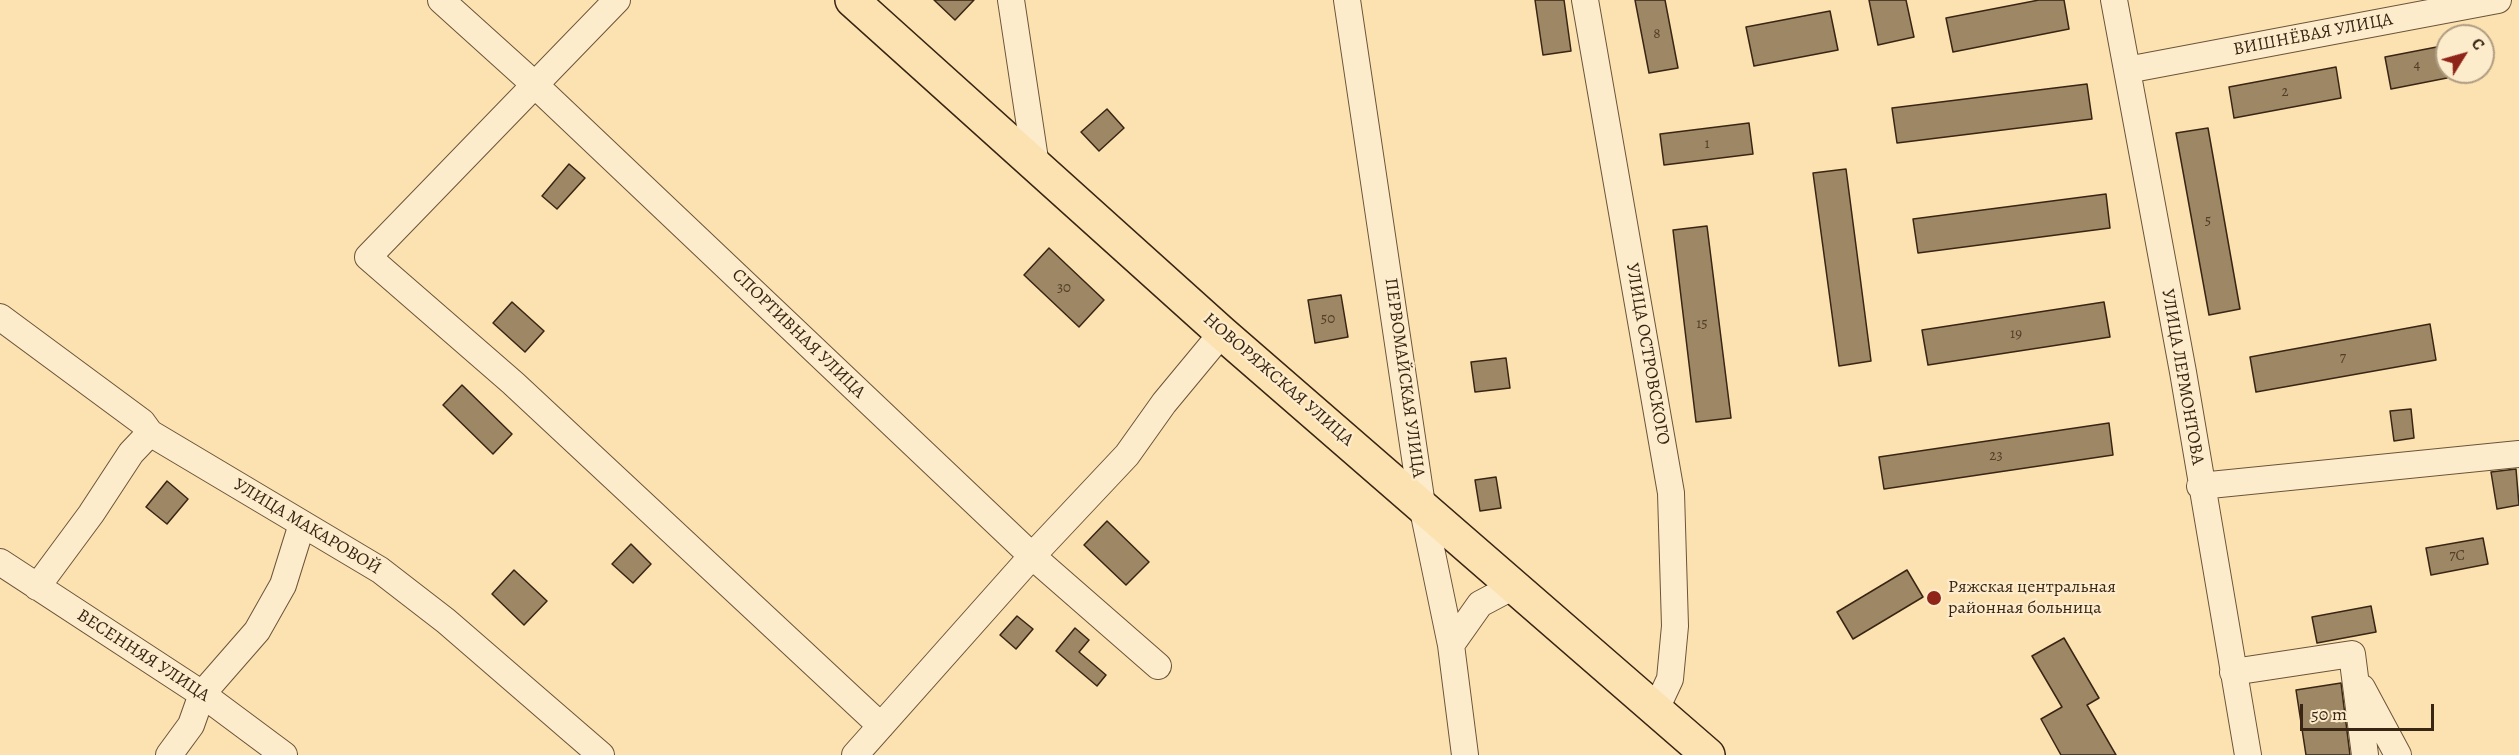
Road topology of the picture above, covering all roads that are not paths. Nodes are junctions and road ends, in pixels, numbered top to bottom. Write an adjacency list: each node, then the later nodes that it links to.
1 (441, 0): 10 (street, СПОРТИВНАЯ УЛИЦА)
2 (617, 0): 10 (street)
3 (852, 0): 11 (main road, НОВОРЯЖСКАЯ УЛИЦА)
4 (1011, 0): 11 (street)
5 (1347, 0): 17 (street, ПЕРВОМАЙСКАЯ УЛИЦА)
6 (1585, 0): 28 (street, УЛИЦА ОСТРОВСКОГО)
7 (2114, 0): 9 (street, УЛИЦА ЛЕРМОНТОВА)
8 (2498, 0): 9 (street, ВИШНЁВАЯ УЛИЦА)
9 (2127, 70): 16 (street, УЛИЦА ЛЕРМОНТОВА)
10 (534, 84): 19 (street, СПОРТИВНАЯ УЛИЦА); 29 (street)
11 (1036, 166): 13 (main road, НОВОРЯЖСКАЯ УЛИЦА)
12 (0, 317): 14 (street, УЛИЦА МАКАРОВОЙ)
13 (1222, 333): 17 (main road, НОВОРЯЖСКАЯ УЛИЦА); 19 (street)
14 (150, 433): 18 (street, УЛИЦА МАКАРОВОЙ); 22 (street)
15 (2519, 454): 16 (street)
16 (2200, 486): 25 (street, УЛИЦА ЛЕРМОНТОВА)
17 (1422, 505): 21 (main road, НОВОРЯЖСКАЯ УЛИЦА); 23 (street, ПЕРВОМАЙСКАЯ УЛИЦА)
18 (302, 524): 27 (street); 32 (street, УЛИЦА МАКАРОВОЙ)
19 (1032, 556): 24 (street, СПОРТИВНАЯ УЛИЦА); 29 (street)
20 (0, 562): 22 (street, ВЕСЕННЯЯ УЛИЦА)
21 (1514, 586): 23 (street); 28 (main road, НОВОРЯЖСКАЯ УЛИЦА)
22 (37, 587): 27 (street, ВЕСЕННЯЯ УЛИЦА)
23 (1451, 645): 34 (street, ПЕРВОМАЙСКАЯ УЛИЦА)
24 (1158, 666)
25 (2233, 672): 26 (street); 36 (street, УЛИЦА ЛЕРМОНТОВА)
26 (2354, 674): 37 (street); 38 (street)
27 (202, 694): 30 (street); 31 (street, ВЕСЕННЯЯ УЛИЦА)
28 (1656, 709): 35 (main road, НОВОРЯЖСКАЯ УЛИЦА)
29 (881, 726): 33 (street)
30 (169, 755)
31 (284, 755)
32 (601, 755)
33 (855, 755)
34 (1465, 755)
35 (1708, 755)
36 (2248, 755)
37 (2365, 755)
38 (2398, 755)

